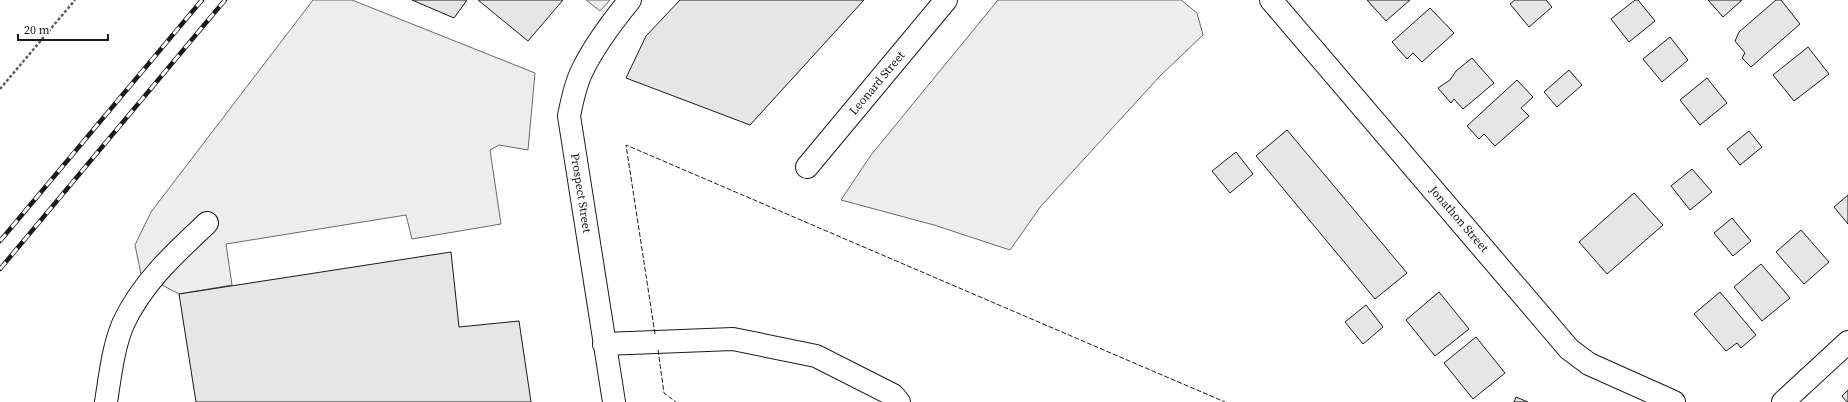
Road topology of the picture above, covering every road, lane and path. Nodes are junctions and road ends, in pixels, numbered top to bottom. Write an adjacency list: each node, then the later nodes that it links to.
1 (75, 0): 5 (path)
2 (630, 0): 9 (street, Prospect Street)
3 (946, 0): 6 (street, Leonard Street)
4 (1271, 0): 13 (street, Jonathon Street)
5 (0, 90)
6 (807, 167)
7 (207, 223): 10 (street)
8 (1848, 342): 14 (street)
9 (604, 344): 11 (street, Prospect Street); 12 (street)
10 (106, 402)
11 (614, 402)
12 (900, 402)
13 (1674, 402)
14 (1783, 402)

